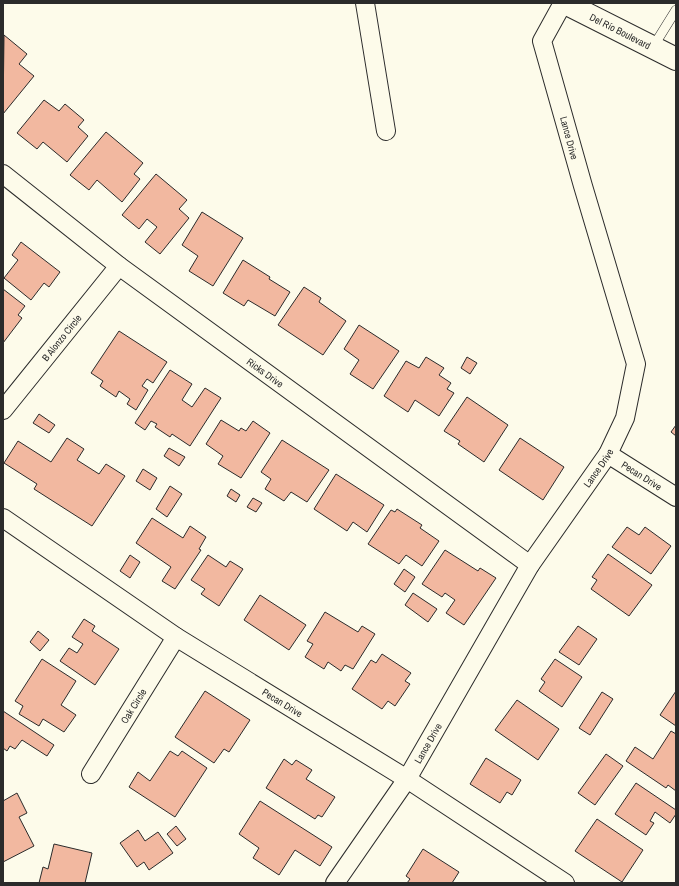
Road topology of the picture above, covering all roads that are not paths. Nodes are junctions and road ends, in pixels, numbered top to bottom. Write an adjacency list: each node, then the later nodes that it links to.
1 (366, 3): 6 (street)
2 (564, 3): 4 (main road, Del Río Boulevard); 10 (street, Lance Drive)
3 (676, 10): 4 (lane)
4 (653, 47): 5 (main road, Del Río Boulevard)
5 (676, 59)
6 (386, 131)
7 (3, 174): 8 (street, Ricks Drive)
8 (119, 266): 9 (street, B Alonzo Circle); 13 (street, Ricks Drive)
9 (3, 410)
10 (608, 454): 11 (street, Pecan Drive); 13 (street, Lance Drive)
11 (676, 497)
12 (3, 518): 14 (street, Pecan Drive)
13 (530, 565): 16 (street, Lance Drive)
14 (176, 637): 15 (street, Oak Circle); 16 (street, Pecan Drive)
15 (91, 774)
16 (408, 779): 17 (street, Lance Drive); 18 (street, Pecan Drive)
17 (335, 883)
18 (565, 883)

